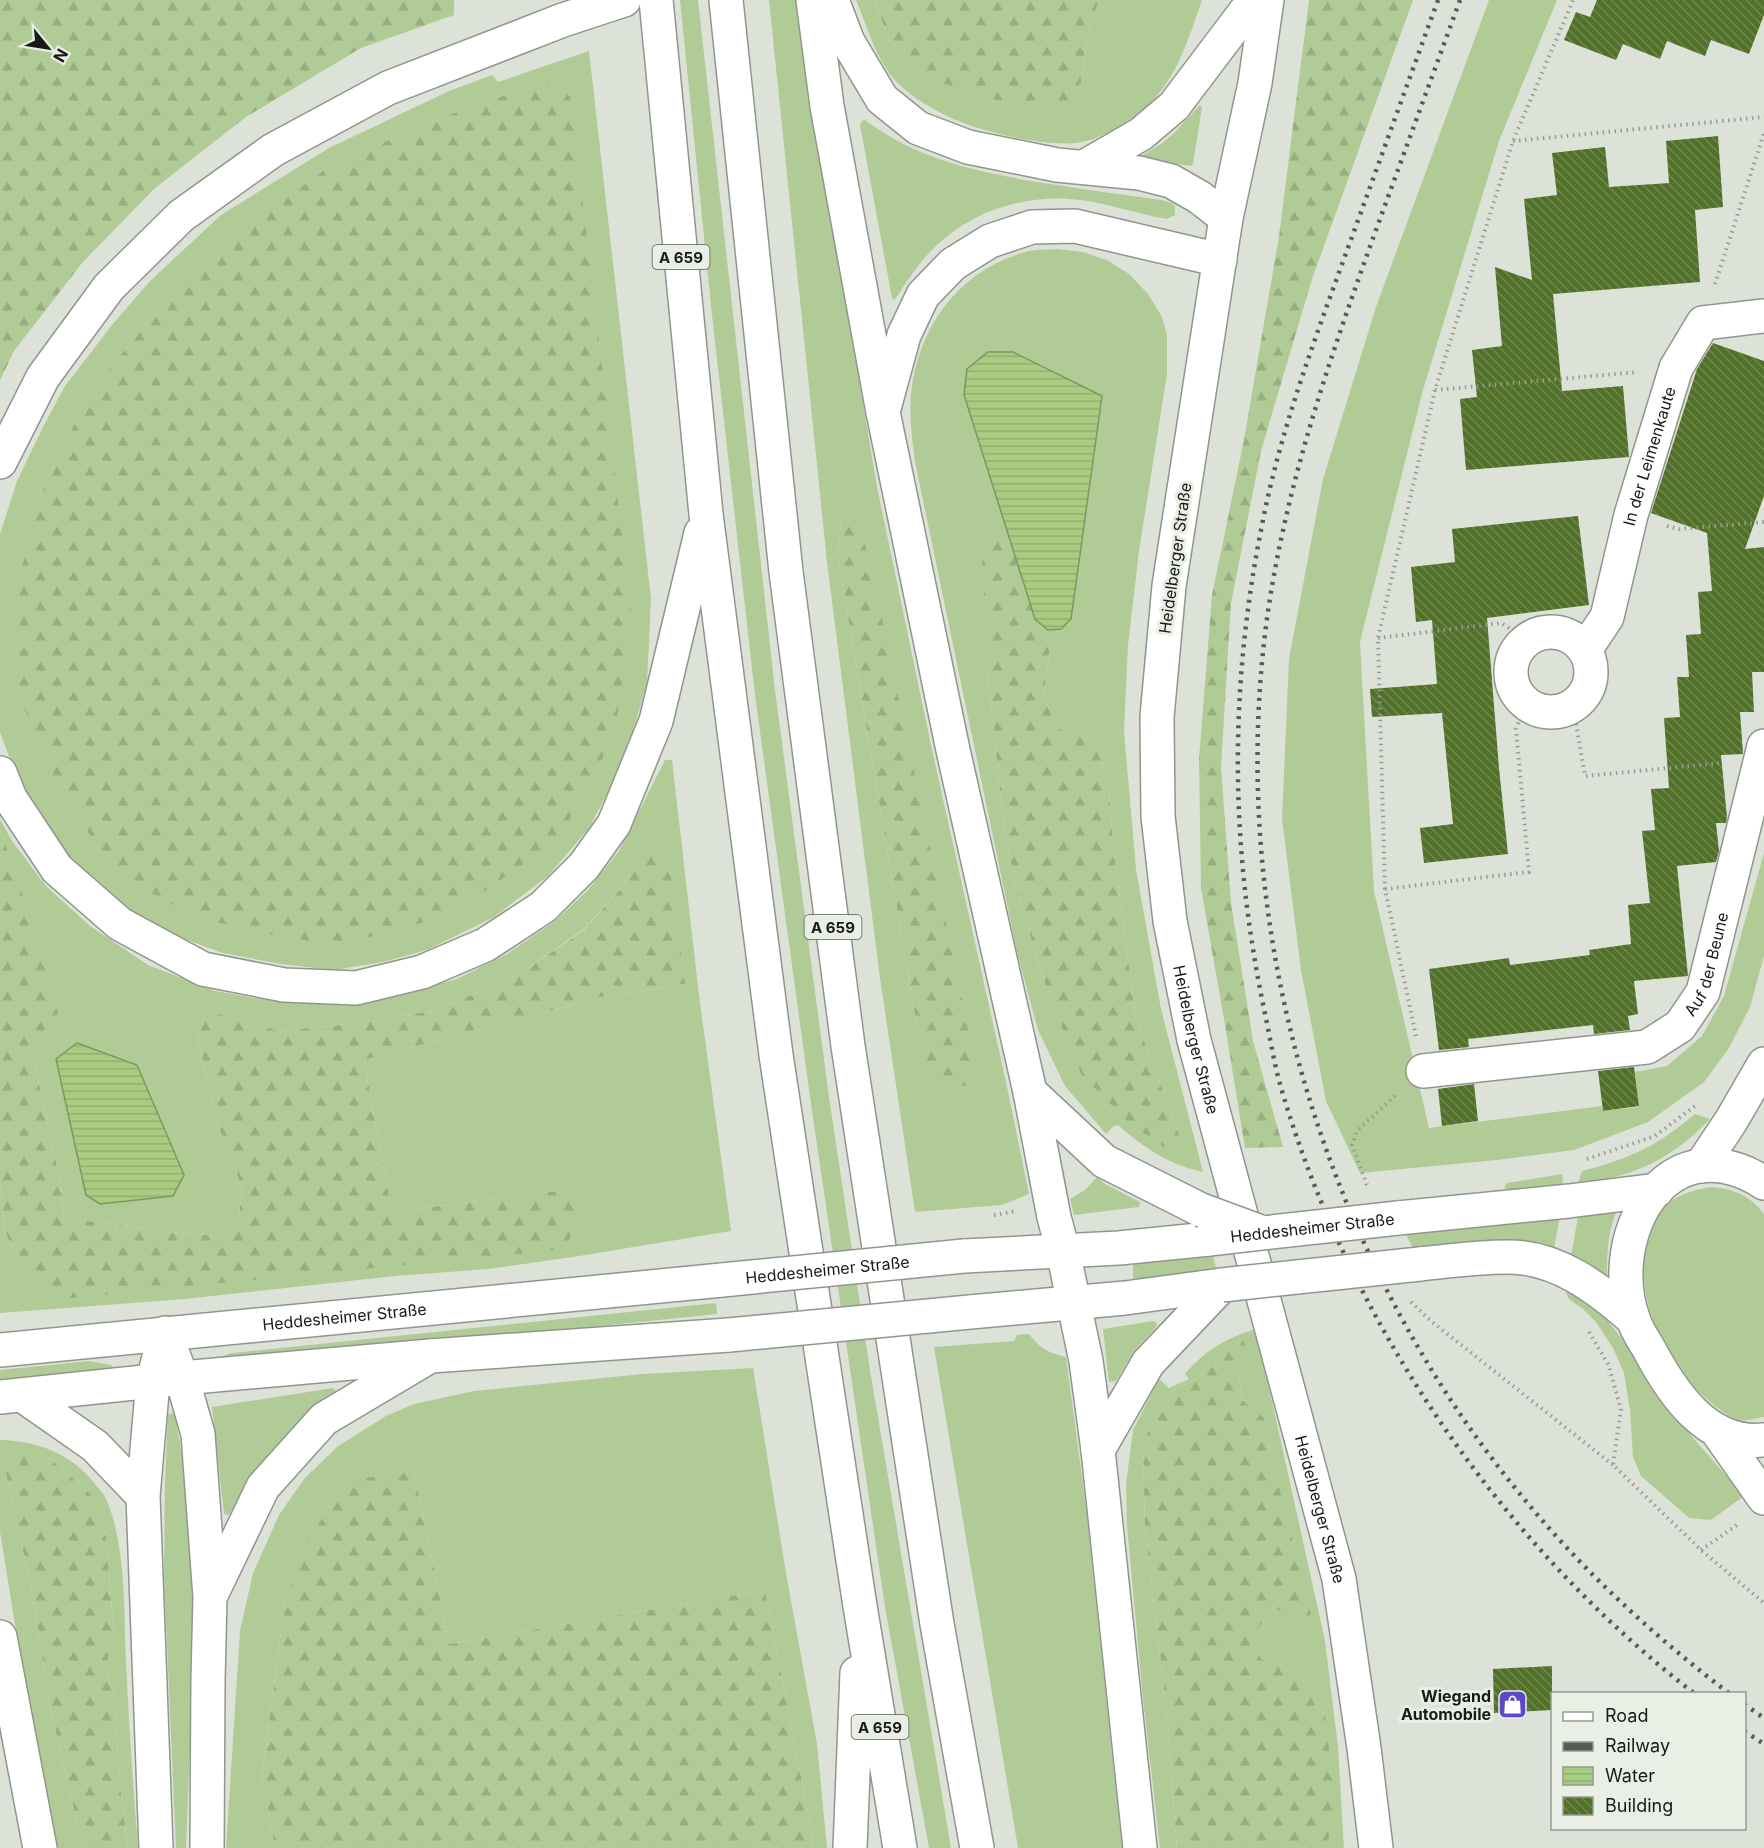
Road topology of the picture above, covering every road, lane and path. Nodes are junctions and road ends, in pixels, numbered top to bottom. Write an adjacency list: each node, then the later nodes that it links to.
1 (624, 0): 19 (main road)
2 (656, 0): 20 (main road, A 659)
3 (726, 0): 67 (main road, A 659)
4 (813, 0): 18 (main road)
5 (832, 0): 11 (main road)
6 (1573, 0): 10 (path)
7 (1253, 4): 11 (main road); 12 (main road, Heidelberger Straße)
8 (1764, 117): 10 (path)
9 (1764, 134): 15 (path)
10 (1513, 141): 17 (path)
11 (1084, 167): 12 (main road)
12 (1226, 218): 13 (main road, Heidelberger Straße)
13 (1220, 260): 18 (main road); 69 (main road, Heidelberger Straße)
14 (1764, 316): 15 (main road)
15 (1702, 323): 16 (main road, In der Leimenkaute)
16 (1676, 368): 17 (path); 21 (main road, In der Leimenkaute)
17 (1435, 390): 23 (path)
18 (883, 412): 33 (main road)
19 (0, 462)
20 (706, 514): 29 (main road); 60 (main road, A 659)
21 (1631, 515): 22 (path); 25 (main road, In der Leimenkaute)
22 (1764, 522)
23 (1378, 638): 24 (path); 30 (path)
24 (1528, 640): 25 (main road); 26 (main road)
25 (1585, 650): 27 (main road)
26 (1526, 704): 27 (main road); 30 (path)
27 (1573, 706): 28 (path)
28 (1762, 755): 32 (main road, Auf der Beune)
29 (0, 773)
30 (1384, 889): 32 (path)
31 (1764, 1064): 36 (main road)
32 (1423, 1071)
33 (1030, 1092): 39 (main road); 40 (main road)
34 (1702, 1100): 35 (path)
35 (1585, 1160)
36 (1701, 1166): 37 (main road); 38 (main road)
37 (1764, 1183)
38 (1657, 1190): 39 (main road, Heddesheimer Straße, bridge); 43 (main road)
39 (1205, 1225): 40 (main road, Heddesheimer Straße)
40 (1063, 1251): 42 (main road); 46 (main road, Heddesheimer Straße, bridge)
41 (1222, 1285): 42 (main road); 43 (main road, bridge); 53 (main road)
42 (1073, 1303): 48 (main road, bridge); 53 (main road)
43 (1633, 1319): 51 (main road)
44 (1431, 1321): 54 (path)
45 (1589, 1332): 54 (path)
46 (165, 1333): 47 (main road, Heddesheimer Straße); 49 (main road)
47 (0, 1350)
48 (430, 1356): 49 (main road); 58 (main road)
49 (168, 1380): 50 (main road); 55 (main road); 58 (main road)
50 (11, 1396): 55 (main road)
51 (1717, 1431): 52 (main road); 56 (main road)
52 (1764, 1440)
53 (1098, 1450): 68 (main road)
54 (1613, 1466): 57 (path)
55 (143, 1496): 63 (main road)
56 (1755, 1508): 57 (path)
57 (1701, 1550): 59 (path)
58 (210, 1597): 64 (main road)
59 (1764, 1603)
60 (860, 1606): 65 (main road); 66 (main road, A 659)
61 (0, 1637): 62 (main road)
62 (40, 1848)
63 (156, 1848)
64 (207, 1848)
65 (850, 1848)
66 (900, 1848)
67 (977, 1848)
68 (1140, 1848)
69 (1376, 1848)

